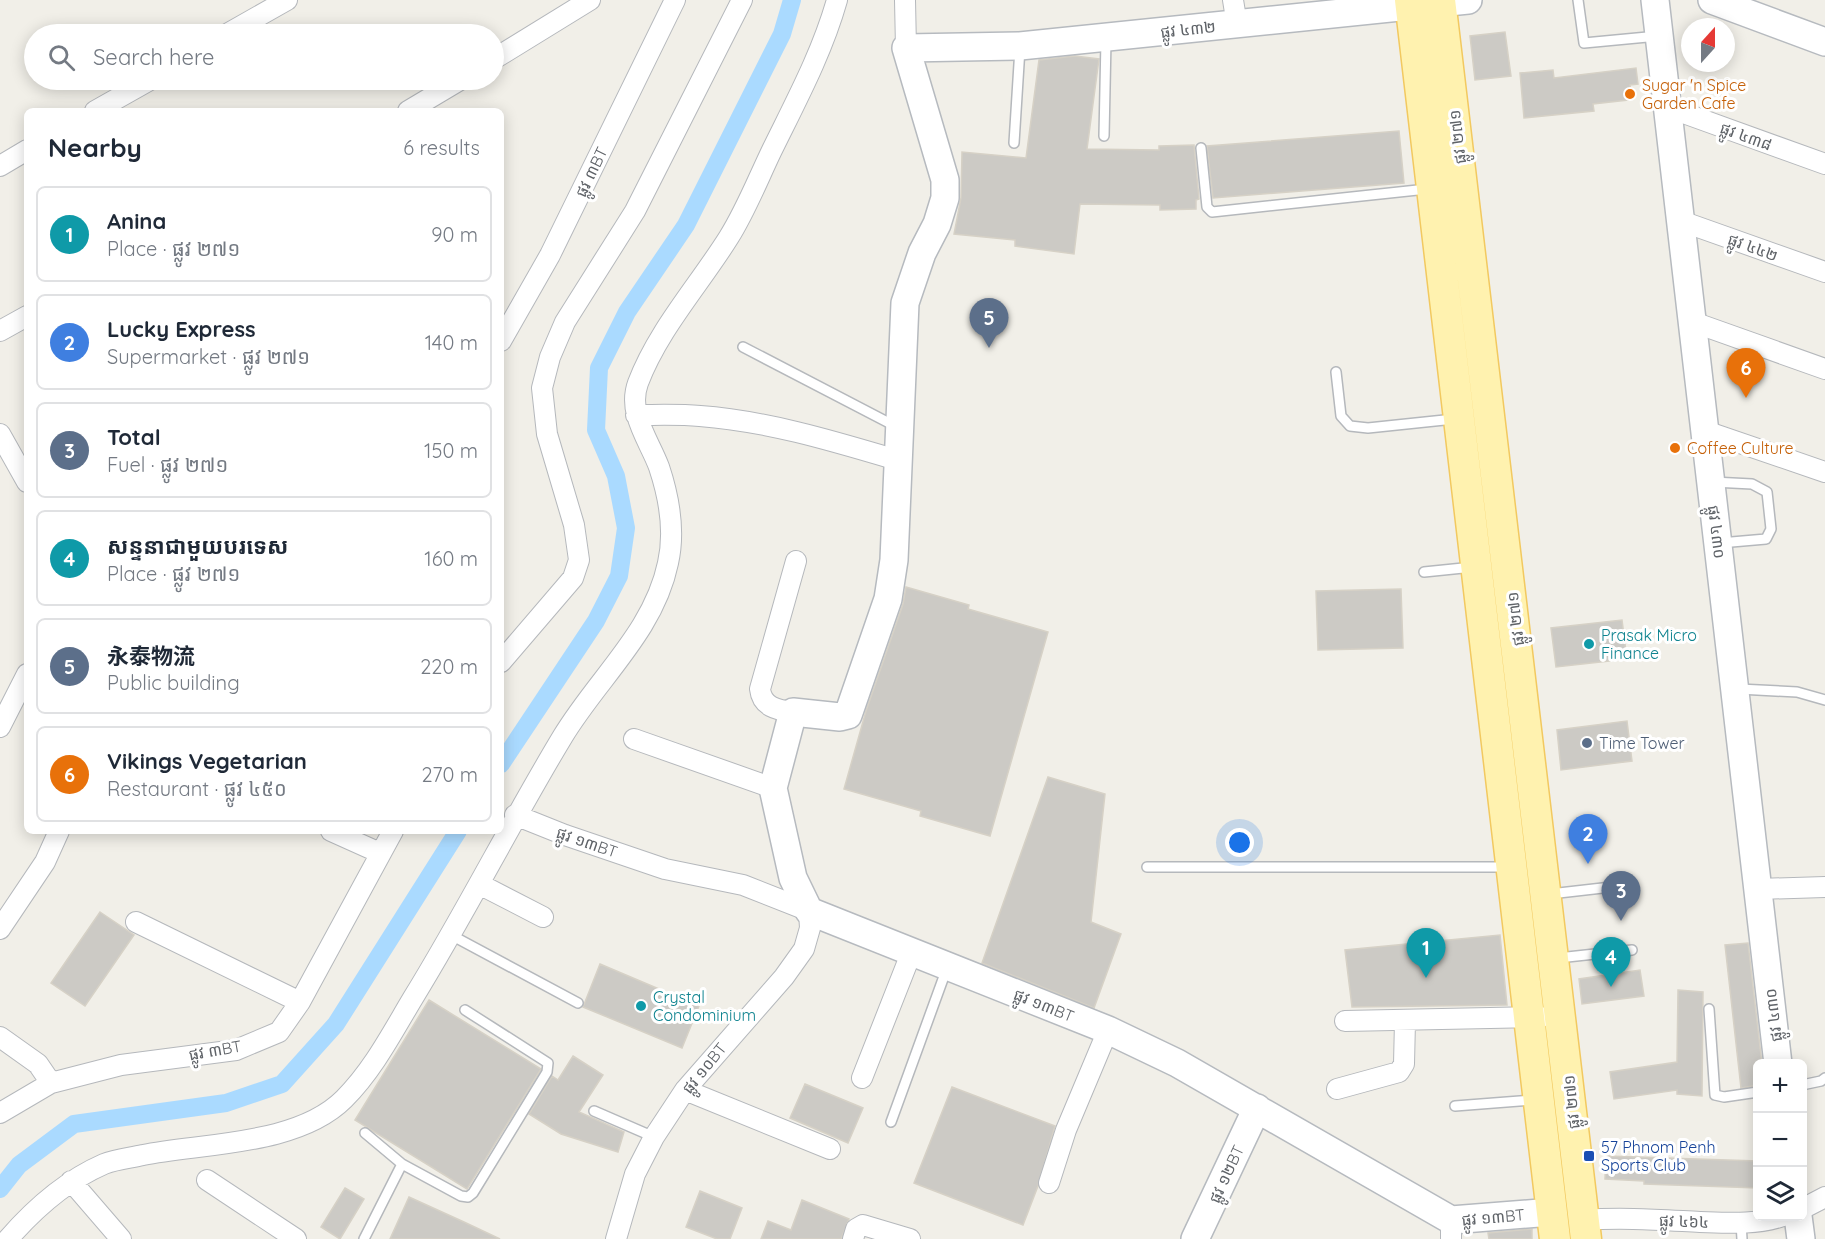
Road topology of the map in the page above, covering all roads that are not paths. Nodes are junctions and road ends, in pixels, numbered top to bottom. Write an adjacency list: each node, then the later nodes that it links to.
1 (287, 0): 13 (street)
2 (590, 0): 19 (street)
3 (675, 0): 37 (street, ផ្លូវ ៣BT)
4 (742, 0): 55 (street)
5 (837, 0): 41 (street)
6 (905, 0): 18 (street)
7 (1578, 0): 14 (lane)
8 (1655, 0): 14 (street, ផ្លូវ ៤៣០)
9 (1712, 0): 16 (street)
10 (1450, 1): 11 (street, ផ្លូវ ៤៣២); 74 (main road, ផ្លូវ ២៧១)
11 (1411, 4): 12 (street, ផ្លូវ ៤៣២); 31 (main road, ផ្លូវ ២៧១)
12 (1235, 12): 15 (street, ផ្លូវ ៤៣២)
13 (245, 24)
14 (1659, 36): 22 (street, ផ្លូវ ៤៣០)
15 (1106, 37): 17 (street, ផ្លូវ ៤៣២); 25 (lane)
16 (1825, 42)
17 (1020, 46): 18 (street, ផ្លូវ ៤៣២); 26 (lane)
18 (906, 48): 43 (street)
19 (504, 53)
20 (132, 90): 23 (street)
21 (443, 90): 24 (street)
22 (1667, 107): 29 (street, ផ្លូវ ៤៣៨); 32 (street, ផ្លូវ ៤៣០)
23 (100, 108)
24 (413, 108)
25 (1104, 136)
26 (1014, 143)
27 (1201, 148): 31 (lane)
28 (24, 152): 30 (street)
29 (1825, 164)
30 (0, 166)
31 (1432, 188): 42 (main road, ផ្លូវ ២៧១)
32 (1681, 221): 33 (street, ផ្លូវ ៤៤២); 35 (street, ផ្លូវ ៤៣០)
33 (1825, 273)
34 (24, 318): 36 (street)
35 (1693, 322): 39 (street); 44 (street, ផ្លូវ ៤៣០)
36 (0, 331)
37 (504, 336)
38 (743, 347): 43 (lane)
39 (1825, 369)
40 (1336, 372): 42 (lane)
41 (636, 415): 46 (street); 63 (street)
42 (1458, 419): 53 (main road, ផ្លូវ ២៧១)
43 (898, 427): 46 (street)
44 (1705, 431): 48 (street); 50 (street, ផ្លូវ ៤៣០)
45 (0, 434): 47 (street)
46 (897, 460): 59 (street)
47 (7, 467): 49 (street)
48 (1825, 472)
49 (24, 480)
50 (1711, 482): 51 (street, ផ្លូវ ៤៣០); 51 (lane)
51 (1719, 543): 57 (street, ផ្លូវ ៤៣០)
52 (796, 561): 59 (street)
53 (1475, 567): 54 (lane); 69 (main road, ផ្លូវ ២៧១)
54 (1424, 572)
55 (504, 659)
56 (24, 680): 60 (street)
57 (1735, 688): 58 (lane); 73 (street, ផ្លូវ ៤៣០)
58 (1825, 700)
59 (793, 712): 62 (street)
60 (0, 727)
61 (634, 739): 62 (street)
62 (773, 788): 75 (street)
63 (515, 815): 70 (street); 75 (street, ផ្លូវ ១៣BT)
64 (58, 834): 78 (street)
65 (338, 834): 67 (street)
66 (391, 834): 67 (street, ផ្លូវ ៣BT)
67 (381, 853): 84 (street, ផ្លូវ ៣BT)
68 (1147, 867): 69 (lane)
69 (1511, 867): 88 (main road, ផ្លូវ ២៧១)
70 (479, 884): 76 (street); 79 (street)
71 (1620, 886): 74 (lane)
72 (1825, 888): 73 (street)
73 (1758, 889): 94 (street, ផ្លូវ ៤៣០)
74 (1548, 894): 82 (main road, ផ្លូវ ២៧១)
75 (809, 911): 81 (street, ផ្លូវ ១៣BT); 100 (street, ផ្លូវ ១០BT)
76 (543, 918)
77 (136, 922): 84 (street)
78 (0, 929)
79 (451, 935): 85 (lane); 113 (street)
80 (1632, 950): 82 (lane)
81 (912, 951): 83 (street, ផ្លូវ ១៣BT); 95 (street)
82 (1555, 958): 89 (main road, ផ្លូវ ២៧១)
83 (948, 966): 92 (street, ផ្លូវ ១៣BT); 107 (lane)
84 (300, 1002): 97 (street, ផ្លូវ ៣BT)
85 (578, 1003)
86 (465, 1010): 111 (lane)
87 (1709, 1010): 101 (lane)
88 (1529, 1017): 89 (street); 91 (street); 102 (main road, ផ្លូវ ២៧១)
89 (1562, 1017): 121 (main road, ផ្លូវ ២៧១)
90 (1345, 1021): 91 (street)
91 (1405, 1021): 99 (street)
92 (1108, 1030): 104 (street, ផ្លូវ ១៣BT); 114 (street)
93 (0, 1037): 97 (street)
94 (1777, 1059)
95 (862, 1078)
96 (1825, 1078): 98 (lane)
97 (51, 1083): 106 (street, ផ្លូវ ៣BT)
98 (1807, 1084)
99 (1337, 1089)
100 (685, 1090): 109 (street, ផ្លូវ ១០BT); 110 (street)
101 (1753, 1093)
102 (1539, 1099): 103 (lane); 119 (main road, ផ្លូវ ២៧១)
103 (1455, 1106)
104 (1257, 1108): 120 (street, ផ្លូវ ១៣BT); 130 (street, ផ្លូវ ១២BT)
105 (594, 1111): 109 (lane)
106 (0, 1113)
107 (891, 1122)
108 (365, 1133): 111 (lane)
109 (654, 1137): 127 (street, ផ្លូវ ១០BT)
110 (830, 1149)
111 (402, 1164): 126 (lane)
112 (207, 1180): 125 (street)
113 (71, 1181): 123 (street); 124 (street)
114 (1049, 1183)
115 (1825, 1197): 116 (street)
116 (1807, 1207)
117 (1768, 1221): 122 (street, ផ្លូវ ៤៦៤)
118 (1799, 1221): 131 (street)
119 (1553, 1226): 120 (street, ផ្លូវ ១៣BT)
120 (1451, 1230)
121 (1585, 1230): 122 (street, ផ្លូវ ៤៦៤)
122 (1741, 1231)
123 (8, 1239)
124 (121, 1239)
125 (296, 1239)
126 (364, 1239)
127 (616, 1239)
128 (853, 1239): 129 (street)
129 (910, 1239)
130 (1195, 1239)
131 (1801, 1239)

